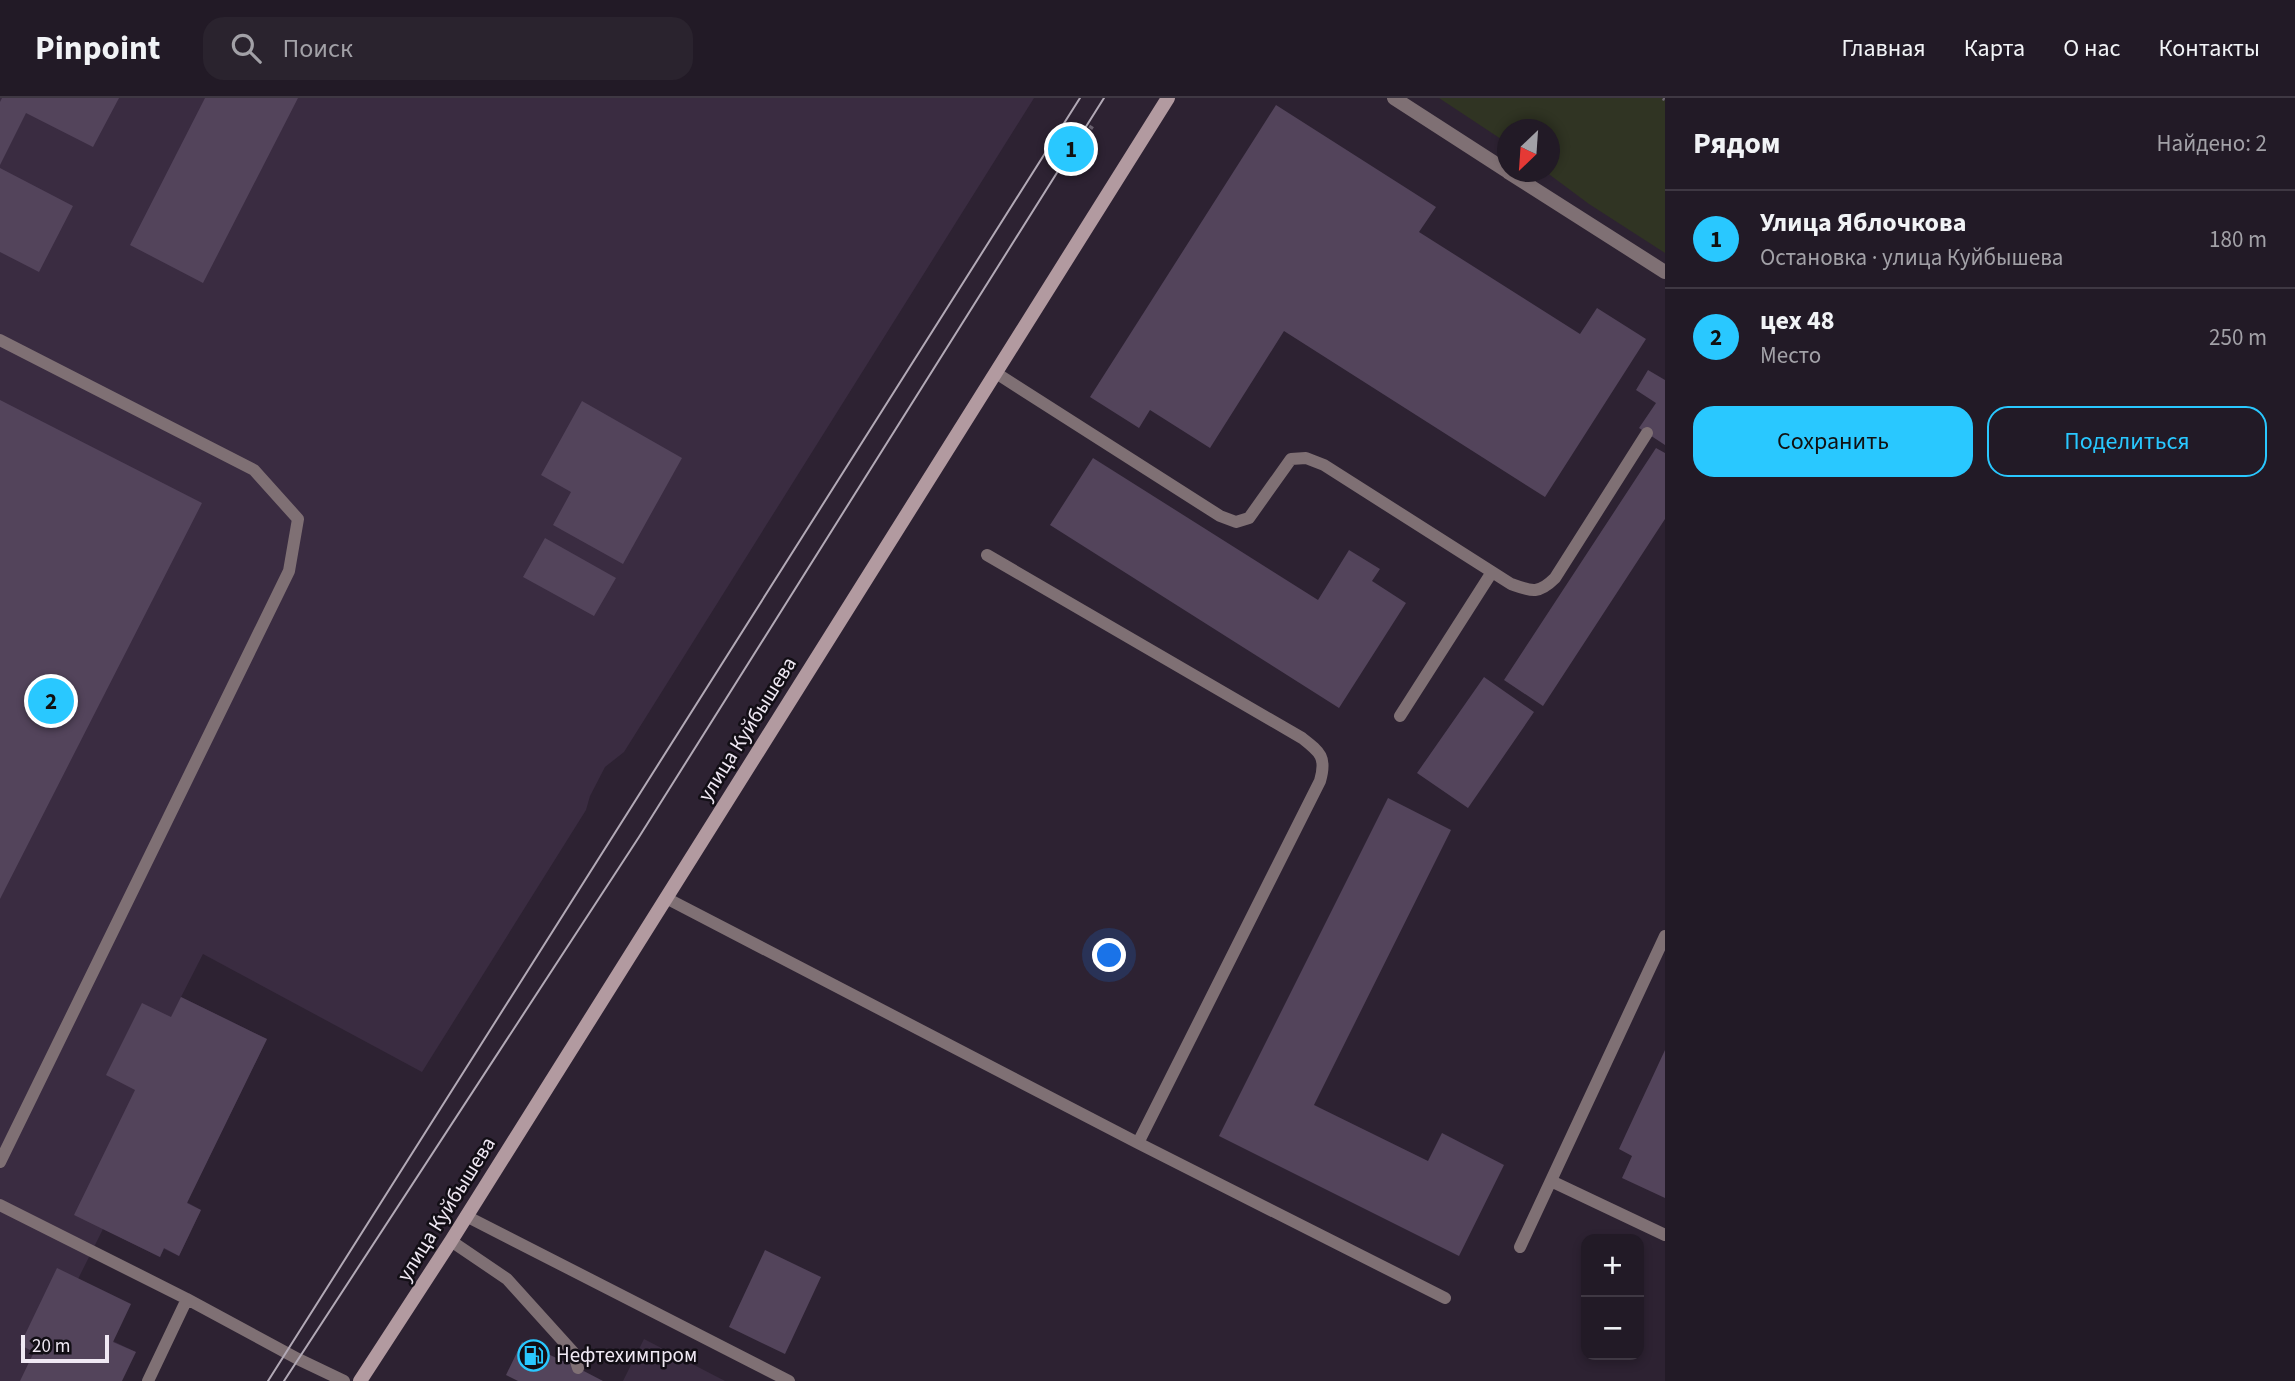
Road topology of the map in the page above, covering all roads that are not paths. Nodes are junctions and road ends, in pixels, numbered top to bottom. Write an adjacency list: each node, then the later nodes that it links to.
1 (1168, 98): 7 (main road, улица Куйбышева)
2 (1394, 98): 3 (street)
3 (1497, 164)
4 (1525, 182): 5 (street)
5 (1665, 272)
6 (0, 340): 15 (lane)
7 (996, 373): 10 (lane); 12 (main road, улица Куйбышева)
8 (1647, 433): 10 (lane)
9 (987, 555): 14 (lane)
10 (1492, 572): 11 (lane)
11 (1400, 716)
12 (666, 898): 14 (lane); 18 (main road, улица Куйбышева)
13 (1665, 936): 16 (lane)
14 (1138, 1143): 22 (lane)
15 (0, 1162)
16 (1551, 1181): 19 (lane); 21 (lane)
17 (0, 1205): 23 (lane)
18 (466, 1216): 20 (main road, улица Куйбышева); 28 (lane)
19 (1665, 1235)
20 (451, 1241): 24 (lane); 27 (main road, улица Куйбышева)
21 (1520, 1247)
22 (1445, 1298)
23 (187, 1299): 25 (lane); 26 (lane)
24 (578, 1368)
25 (148, 1381)
26 (344, 1381)
27 (360, 1381)
28 (789, 1381)

